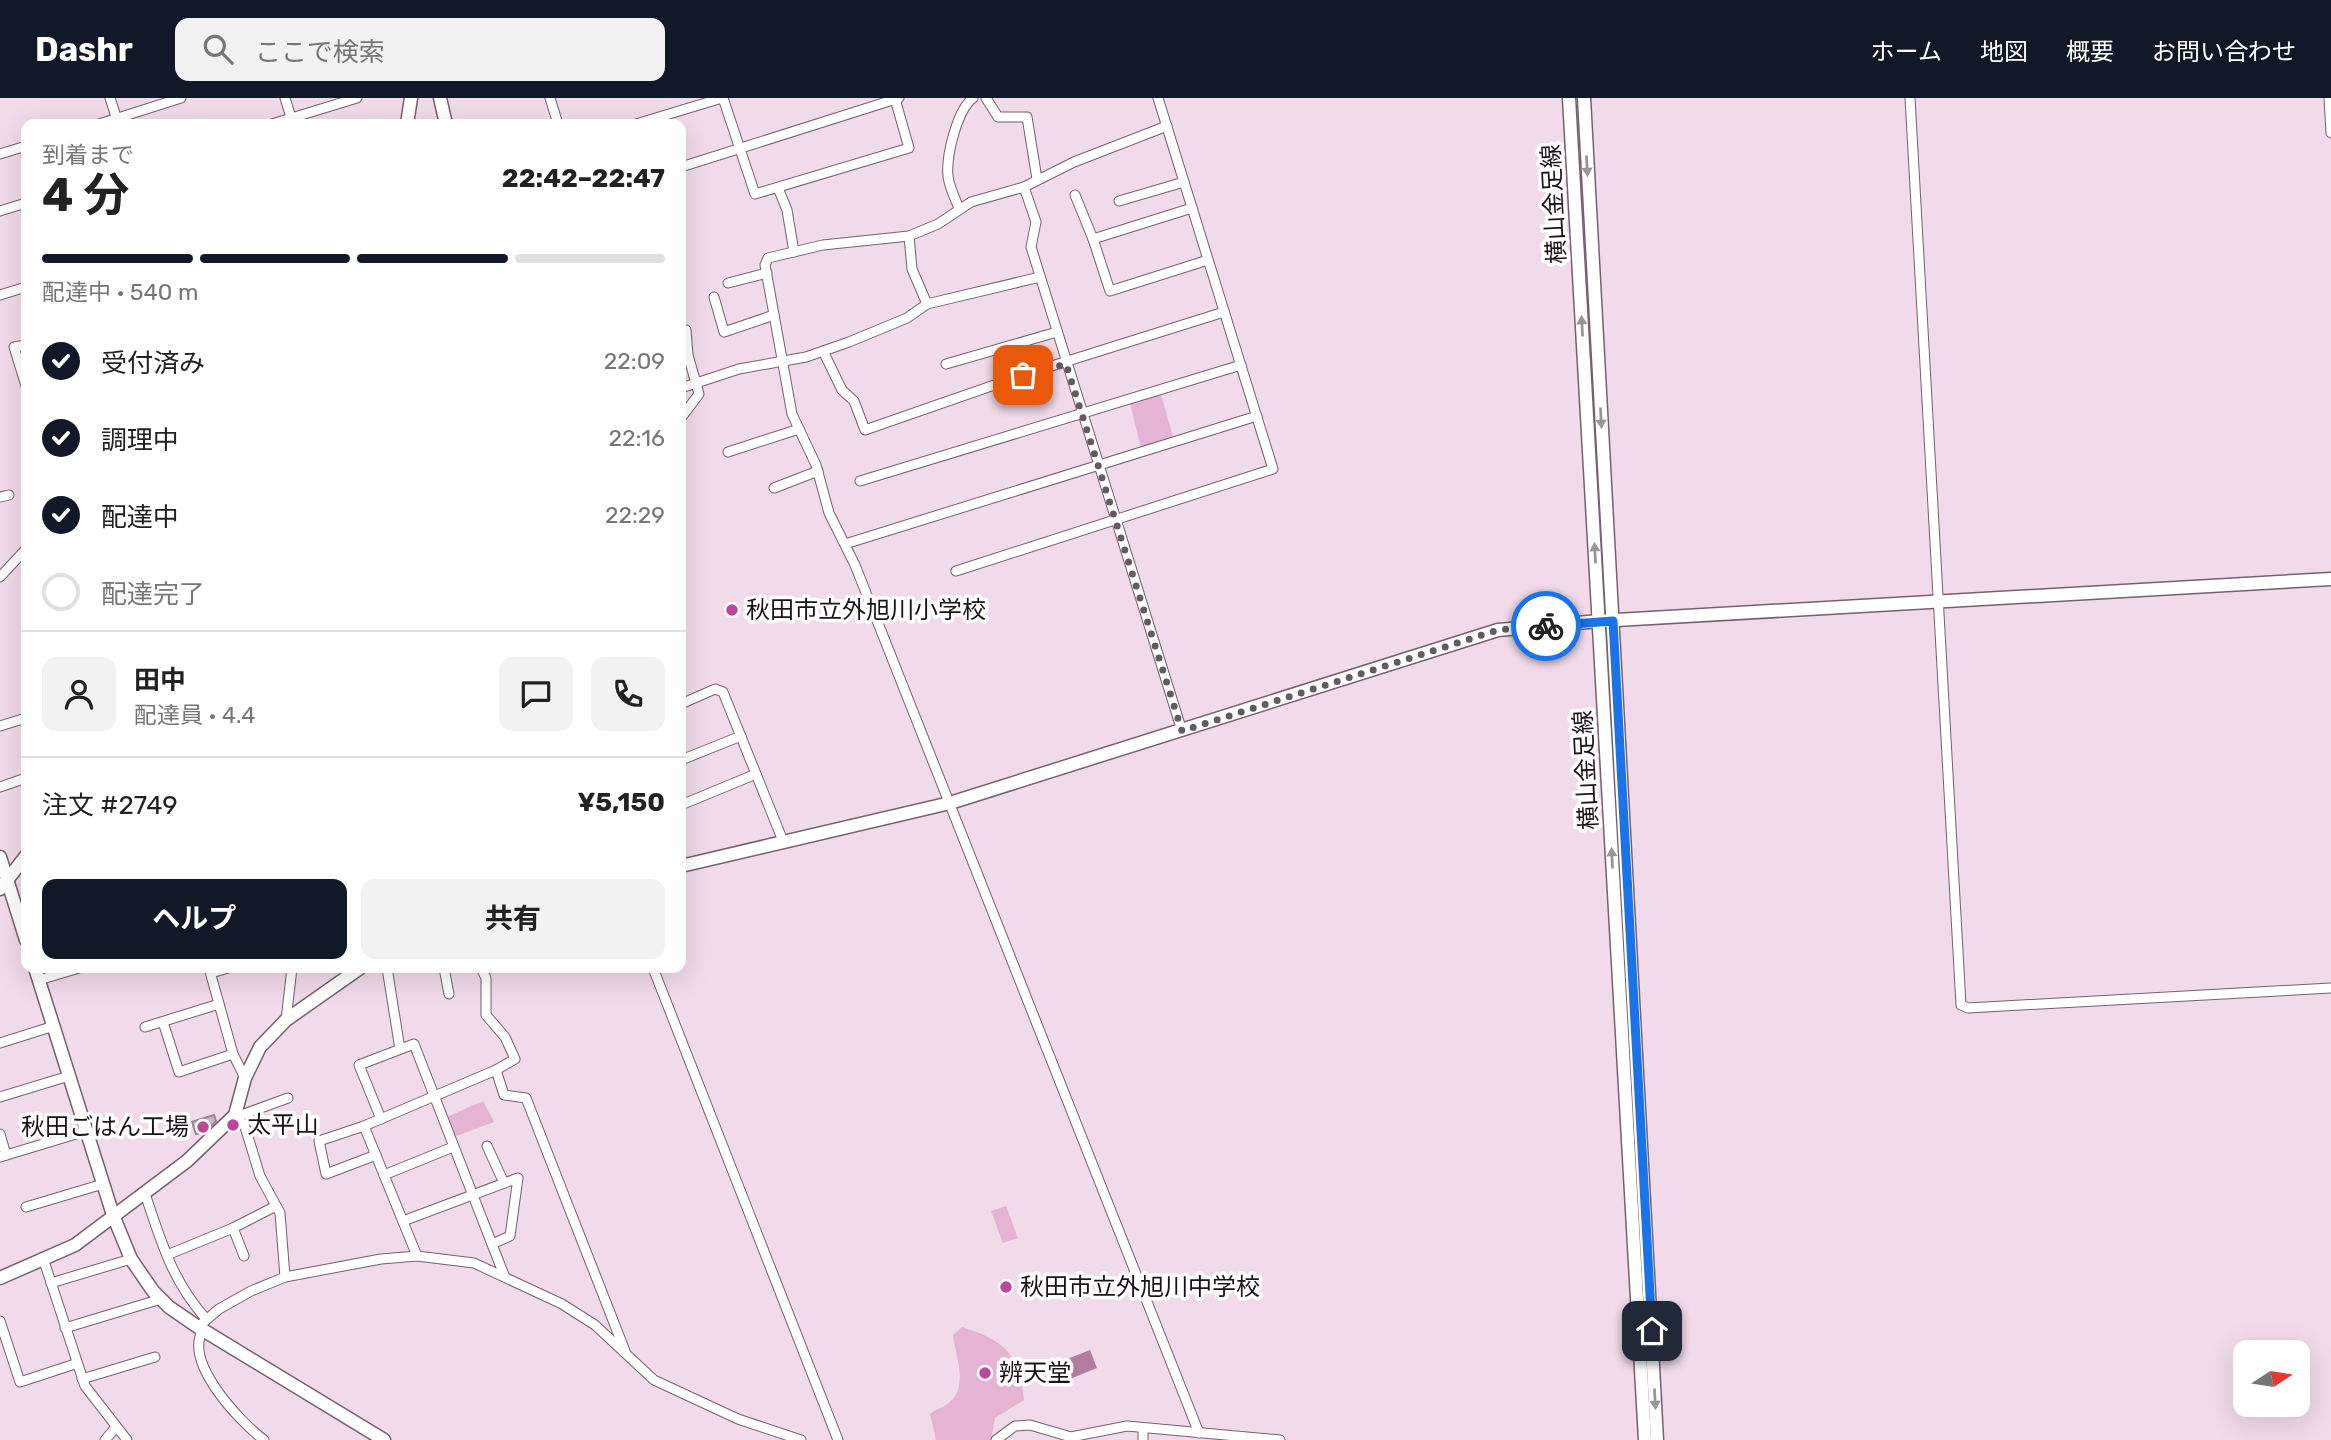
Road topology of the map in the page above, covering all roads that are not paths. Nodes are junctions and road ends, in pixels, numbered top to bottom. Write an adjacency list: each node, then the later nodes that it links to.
1 (110, 98): 17 (street)
2 (181, 98): 18 (street)
3 (285, 98): 19 (street)
4 (357, 98): 20 (street)
5 (411, 98): 21 (street)
6 (440, 98): 22 (street)
7 (550, 98): 23 (street)
8 (722, 98): 24 (street); 28 (street)
9 (973, 98): 38 (street)
10 (986, 98): 31 (street)
11 (1158, 98): 25 (street)
12 (1569, 98): 81 (street, 横山金足線, one-way to 12)
13 (1584, 98): 82 (street, 横山金足線, one-way to 82)
14 (1910, 98): 80 (street)
15 (2329, 98): 26 (street)
16 (897, 99): 28 (street); 34 (street)
17 (116, 119)
18 (125, 119)
19 (291, 119)
20 (298, 119)
21 (408, 119)
22 (445, 119)
23 (556, 119)
24 (653, 119)
25 (1167, 125): 31 (street); 32 (street)
26 (2331, 133)
27 (21, 148): 29 (street)
28 (739, 148): 30 (street); 34 (street)
29 (0, 154)
30 (686, 165)
31 (1037, 180): 33 (street)
32 (1184, 182): 36 (street); 39 (street)
33 (1024, 187): 38 (street); 46 (street)
34 (778, 188): 43 (street)
35 (1075, 195): 42 (street)
36 (1119, 201)
37 (21, 205): 40 (street)
38 (959, 208): 41 (street)
39 (1192, 208): 42 (street); 44 (street)
40 (0, 211)
41 (909, 236): 43 (street); 51 (street)
42 (1093, 239): 44 (street)
43 (794, 252): 45 (street)
44 (1208, 260): 52 (street)
45 (766, 273): 47 (street); 53 (street)
46 (1040, 277): 51 (street); 55 (street)
47 (727, 284)
48 (21, 289): 49 (street)
49 (0, 295)
50 (713, 297): 53 (street)
51 (927, 304): 57 (street)
52 (1224, 312): 60 (street); 61 (street)
53 (774, 315): 58 (street)
54 (686, 330): 63 (street)
55 (1057, 332): 59 (street); 60 (street)
56 (21, 346): 62 (street)
57 (824, 351): 58 (street); 60 (street)
58 (781, 362): 63 (street); 68 (street)
59 (946, 364)
60 (1066, 364): 66 (street)
61 (1241, 365): 66 (street); 67 (street)
62 (21, 370)
63 (699, 384): 64 (street); 65 (street)
64 (686, 387)
65 (686, 411)
66 (1083, 414): 70 (street); 72 (street)
67 (1257, 416): 70 (street); 74 (street)
68 (799, 429): 69 (street); 71 (street)
69 (728, 452)
70 (1099, 465): 74 (street); 75 (street)
71 (818, 471): 73 (street); 75 (street)
72 (860, 481)
73 (774, 488)
74 (1116, 519): 77 (street); 86 (street)
75 (845, 544): 93 (street)
76 (21, 554): 78 (street)
77 (956, 571)
78 (0, 577)
79 (2331, 579): 80 (street)
80 (1939, 603): 82 (street); 108 (street)
81 (1599, 621): 82 (street); 86 (street); 175 (street, 横山金足線, one-way to 81)
82 (1613, 621): 176 (street, 横山金足線, one-way to 176)
83 (686, 702): 87 (street)
84 (21, 720): 85 (street)
85 (0, 726)
86 (1182, 731): 93 (street)
87 (741, 736): 88 (street); 89 (street)
88 (686, 758)
89 (756, 774): 92 (street); 94 (street)
90 (21, 780): 91 (street)
91 (0, 787)
92 (686, 803)
93 (950, 803): 94 (street); 164 (street)
94 (783, 841): 97 (street)
95 (1, 862): 98 (street)
96 (21, 862): 98 (street)
97 (686, 865)
98 (3, 884): 99 (street)
99 (21, 928)
100 (211, 973): 110 (street)
101 (291, 973): 111 (street)
102 (353, 973): 111 (street)
103 (388, 973): 116 (street)
104 (445, 973): 109 (street)
105 (484, 973): 118 (street)
106 (655, 973): 171 (street)
107 (37, 974): 113 (street)
108 (2331, 988)
109 (449, 994)
110 (219, 1004): 112 (street); 117 (street)
111 (286, 1020): 120 (street)
112 (163, 1022): 114 (street); 117 (street)
113 (54, 1026): 115 (street); 119 (street)
114 (145, 1027)
115 (0, 1043)
116 (400, 1049): 123 (street); 125 (street)
117 (233, 1054): 120 (street)
118 (496, 1070): 123 (street); 158 (street)
119 (69, 1076): 121 (street); 127 (street)
120 (245, 1078): 124 (street)
121 (0, 1097)
122 (288, 1098): 124 (street)
123 (433, 1098): 125 (street); 130 (street)
124 (235, 1116): 136 (street); 138 (street)
125 (381, 1119): 126 (street)
126 (364, 1126): 131 (street); 131 (street)
127 (86, 1130): 132 (street); 135 (street)
128 (0, 1134): 132 (street)
129 (487, 1146): 134 (street)
130 (453, 1147): 133 (street); 137 (street)
131 (376, 1155): 133 (street)
132 (3, 1156)
133 (384, 1175): 141 (street)
134 (503, 1183): 137 (street); 143 (street)
135 (103, 1184): 139 (street); 140 (street)
136 (145, 1194): 140 (street); 144 (street)
137 (472, 1194): 141 (street); 143 (street)
138 (276, 1206): 142 (street); 150 (street)
139 (26, 1207)
140 (113, 1215): 147 (street); 148 (street)
141 (403, 1221): 146 (street)
142 (233, 1228): 144 (street); 145 (street)
143 (492, 1244): 149 (street)
144 (167, 1255): 155 (street)
145 (244, 1256)
146 (417, 1256): 149 (street); 150 (street)
147 (131, 1259): 152 (street); 153 (street)
148 (44, 1261): 151 (street); 152 (street)
149 (504, 1275): 158 (street)
150 (285, 1277): 155 (street)
151 (0, 1278)
152 (51, 1283): 156 (street)
153 (160, 1299): 155 (street); 156 (street)
154 (0, 1321): 157 (street)
155 (202, 1325): 168 (street); 169 (street)
156 (65, 1328): 160 (street)
157 (4, 1348): 160 (street)
158 (626, 1352): 170 (street)
159 (155, 1357): 161 (street)
160 (75, 1364): 161 (street)
161 (82, 1379): 162 (street)
162 (116, 1427): 166 (street); 167 (street)
163 (1143, 1428): 164 (street); 165 (street); 173 (street)
164 (1199, 1433): 174 (street)
165 (1077, 1438): 172 (street)
166 (105, 1440)
167 (127, 1440)
168 (264, 1440)
169 (384, 1440)
170 (801, 1440)
171 (838, 1440)
172 (996, 1440)
173 (1143, 1440)
174 (1280, 1440)
175 (1645, 1440)
176 (1657, 1440)

